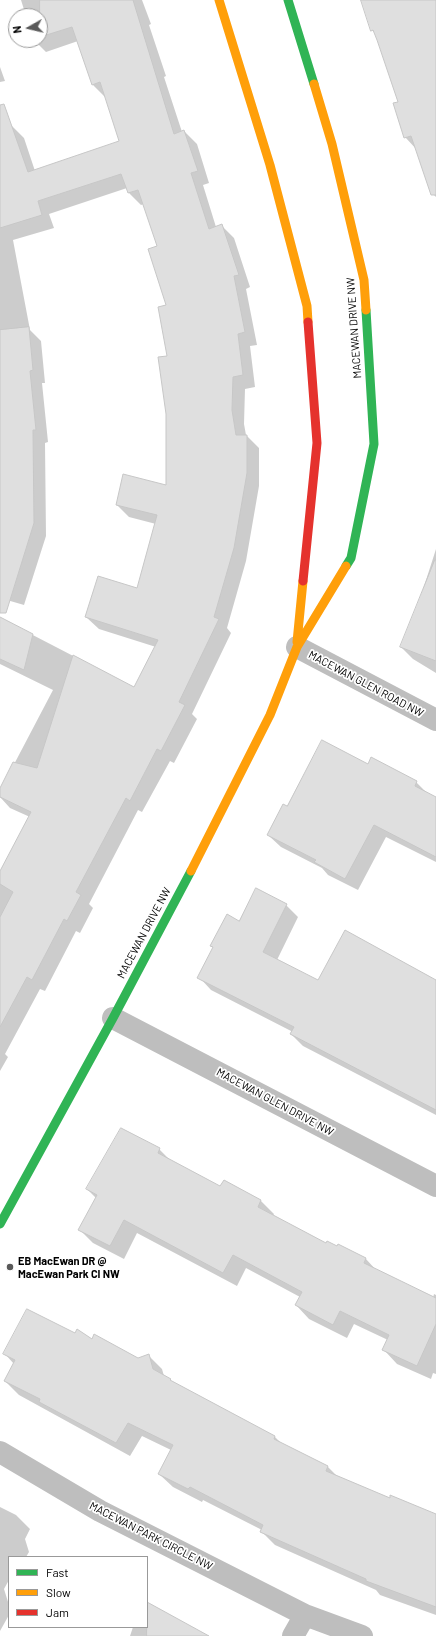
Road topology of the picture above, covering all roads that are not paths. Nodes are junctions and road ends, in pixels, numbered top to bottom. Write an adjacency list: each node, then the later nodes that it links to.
1 (219, 0): 3 (street, MACEWAN DRIVE NW)
2 (288, 0): 3 (street, MACEWAN DRIVE NW)
3 (297, 647): 4 (street, MACEWAN GLEN ROAD NW); 5 (street, MACEWAN DRIVE NW)
4 (436, 720)
5 (113, 1018): 6 (street, MACEWAN GLEN DRIVE NW); 7 (street, MACEWAN DRIVE NW)
6 (436, 1186)
7 (0, 1224)
8 (0, 1452): 9 (street, MACEWAN PARK CIRCLE NW)
9 (305, 1615): 10 (street); 11 (street, MACEWAN PARK CIRCLE NW)
10 (293, 1636)
11 (362, 1636)

